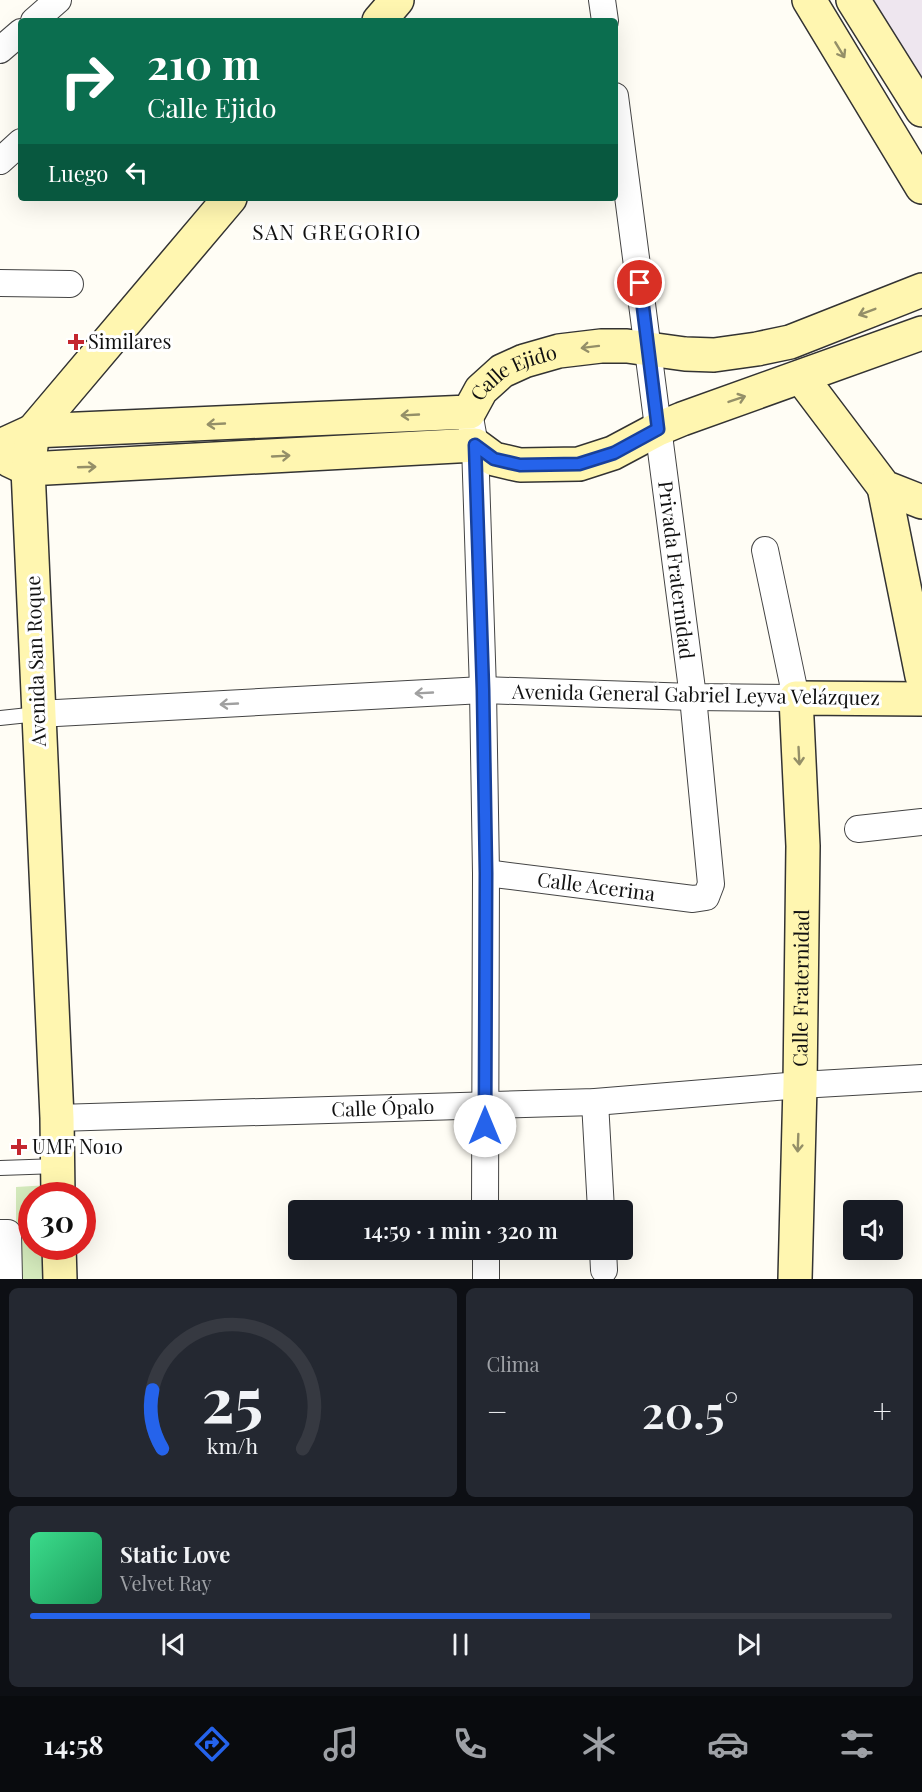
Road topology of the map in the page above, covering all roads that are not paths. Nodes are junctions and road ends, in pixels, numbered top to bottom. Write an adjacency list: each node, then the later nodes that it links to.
1 (58, 0): 6 (street)
2 (397, 0): 7 (street)
3 (602, 0): 8 (street)
4 (809, 0): 13 (street, one-way to 13)
5 (853, 0): 9 (street)
6 (37, 18)
7 (382, 18)
8 (605, 18)
9 (922, 110)
10 (618, 138): 14 (street, Privada Fraternidad)
11 (18, 145): 12 (street)
12 (0, 161)
13 (922, 187)
14 (622, 194): 20 (street, Privada Fraternidad)
15 (227, 201): 24 (street)
16 (0, 282): 17 (street)
17 (70, 284)
18 (922, 291): 20 (street, Calle Ejido, one-way to 20)
19 (922, 333): 21 (street)
20 (649, 349): 22 (street, Calle Ejido, one-way to 22); 23 (street, Privada Fraternidad)
21 (801, 377): 23 (street, one-way to 21); 27 (street)
22 (469, 412): 24 (street, Calle Ejido, one-way to 24); 25 (street)
23 (658, 429): 25 (street); 32 (street, Privada Fraternidad)
24 (33, 431): 26 (street, Avenida San Roque)
25 (475, 445): 26 (street, one-way to 25); 31 (street)
26 (6, 458): 35 (street, Avenida San Roque)
27 (884, 487): 28 (street); 30 (street)
28 (922, 502)
29 (765, 550): 33 (street)
30 (922, 676)
31 (483, 690): 32 (street, Avenida General Gabriel Leyva Velázquez); 35 (street, Avenida General Gabriel Leyva Velázquez, one-way to 35); 39 (street)
32 (693, 697): 33 (street, Avenida General Gabriel Leyva Velázquez); 40 (street, Privada Fraternidad)
33 (796, 698): 34 (street, Avenida General Gabriel Leyva Velázquez); 42 (street, Calle Fraternidad, one-way to 42)
34 (922, 699)
35 (38, 714): 36 (lane); 45 (street, Avenida San Roque)
36 (0, 718)
37 (922, 822): 38 (street)
38 (858, 829)
39 (486, 873): 40 (street, Calle Acerina); 44 (street)
40 (706, 897)
41 (922, 1078): 42 (street, Calle Ópalo)
42 (800, 1085): 43 (street, Calle Ópalo); 56 (street, Calle Fraternidad, one-way to 56)
43 (595, 1102): 44 (street, Calle Ópalo); 49 (street)
44 (485, 1105): 45 (street, Calle Ópalo); 48 (street)
45 (57, 1118): 47 (street, Avenida San Roque)
46 (0, 1167): 47 (lane)
47 (58, 1181)
48 (485, 1200)
49 (600, 1200)
50 (4, 1233): 53 (street)
51 (59, 1260): 54 (street)
52 (486, 1260): 55 (street)
53 (9, 1279)
54 (60, 1279)
55 (486, 1279)
56 (795, 1279)

